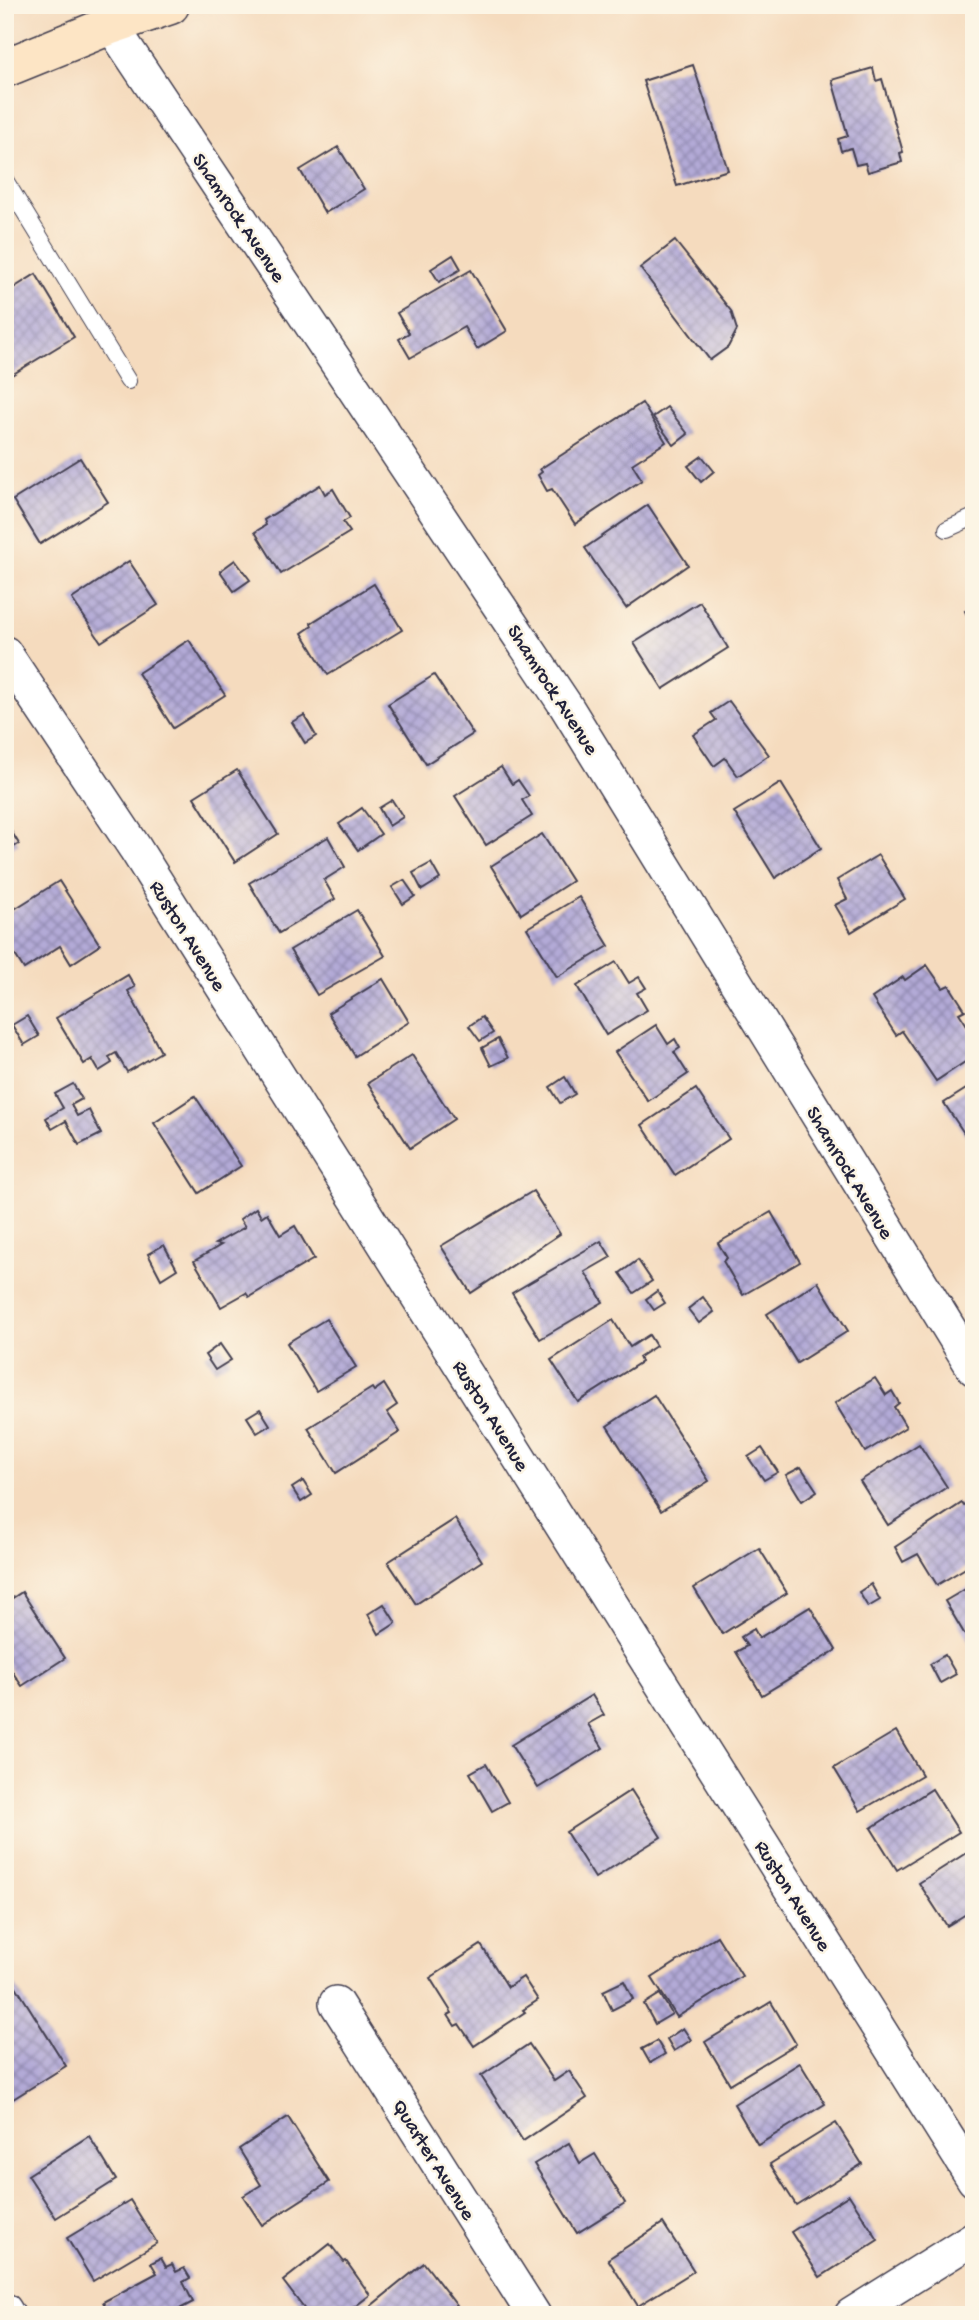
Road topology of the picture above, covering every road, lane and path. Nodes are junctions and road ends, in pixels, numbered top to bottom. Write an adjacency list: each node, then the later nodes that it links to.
1 (170, 5): 2 (main road)
2 (111, 25): 3 (main road); 9 (street, Shamrock Avenue)
3 (5, 68)
4 (5, 180): 5 (lane)
5 (128, 381)
6 (974, 517): 7 (lane)
7 (947, 529)
8 (5, 653): 11 (street, Ruston Avenue)
9 (974, 1369)
10 (336, 2003): 15 (street, Quarter Avenue)
11 (974, 2180)
12 (974, 2238): 16 (street)
13 (5, 2310): 14 (street)
14 (9, 2315)
15 (534, 2315)
16 (851, 2315)

